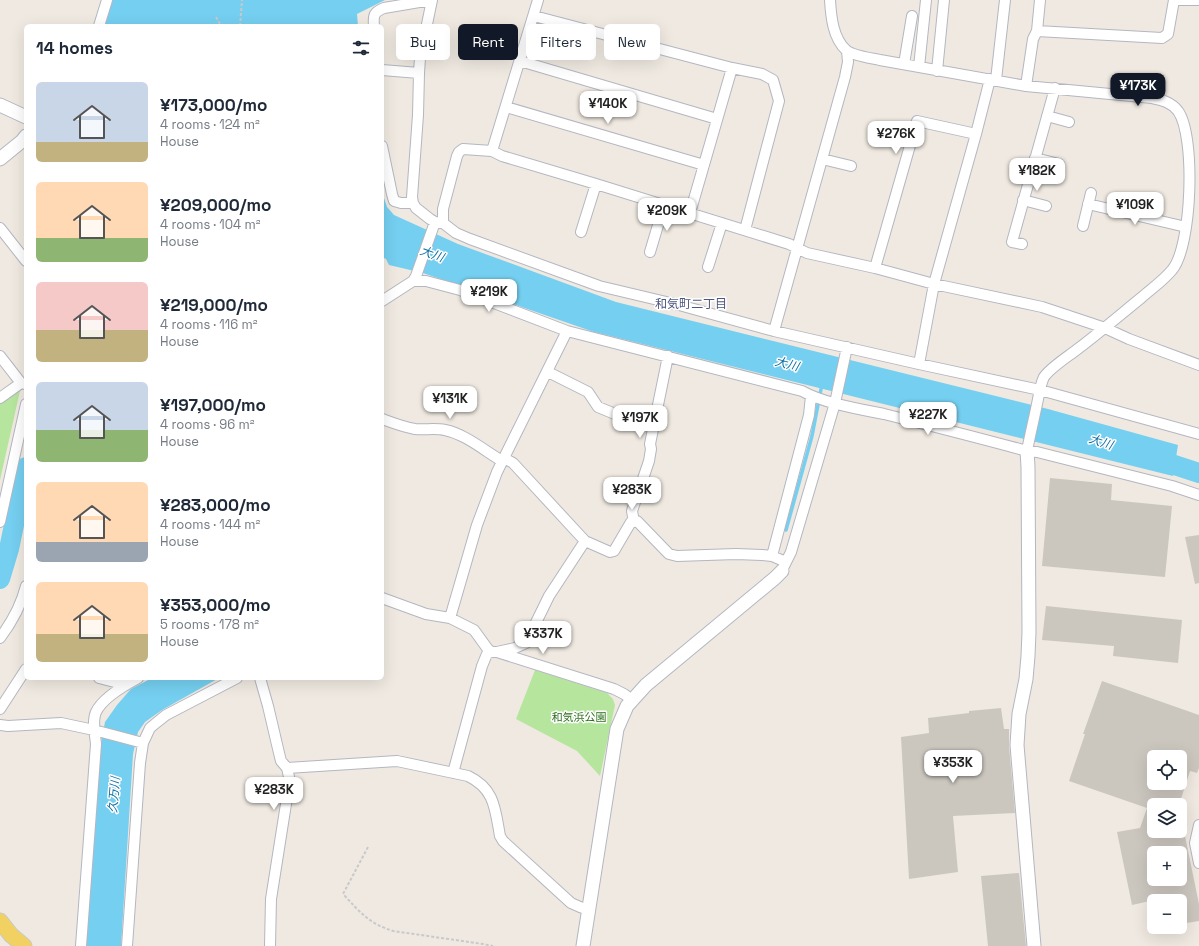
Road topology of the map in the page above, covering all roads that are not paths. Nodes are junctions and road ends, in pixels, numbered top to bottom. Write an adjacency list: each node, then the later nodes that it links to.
1 (107, 0): 13 (street)
2 (432, 0): 14 (street); 23 (street)
3 (538, 0): 11 (street)
4 (830, 0): 16 (street)
5 (926, 0): 19 (street)
6 (944, 0): 22 (street)
7 (1005, 0): 24 (street)
8 (1040, 0): 15 (street)
9 (1174, 0): 10 (street); 15 (street)
10 (1199, 0)
11 (534, 16): 17 (street); 20 (street)
12 (912, 16): 18 (street)
13 (100, 24)
14 (374, 24)
15 (1037, 31): 25 (street)
16 (847, 51): 18 (street); 39 (street)
17 (520, 61): 28 (street); 31 (street)
18 (904, 64): 19 (street)
19 (919, 67): 22 (street)
20 (732, 68): 31 (street); 57 (street)
21 (384, 70): 23 (street)
22 (937, 70): 24 (street)
23 (419, 74): 47 (street)
24 (993, 80): 25 (street); 33 (street)
25 (1026, 86): 26 (street)
26 (1055, 88): 30 (street); 43 (street)
27 (0, 105): 29 (street)
28 (506, 107): 35 (street); 41 (street)
29 (24, 116)
30 (1047, 116): 32 (street); 37 (street)
31 (718, 119): 41 (street)
32 (1069, 122)
33 (976, 134): 64 (street); 66 (street)
34 (24, 138): 38 (street)
35 (492, 151): 44 (street); 53 (street)
36 (384, 156): 47 (street)
37 (1035, 158): 40 (street); 46 (street)
38 (0, 159)
39 (822, 159): 42 (street); 60 (street)
40 (1058, 164)
41 (704, 165): 51 (street)
42 (850, 166)
43 (1195, 172): 55 (street)
44 (596, 184): 49 (street); 58 (street)
45 (1091, 193): 48 (street)
46 (1023, 200): 50 (street); 59 (street)
47 (413, 203): 53 (street)
48 (1088, 204): 54 (street); 55 (street)
49 (664, 205): 51 (street); 61 (street)
50 (1046, 206)
51 (690, 213): 52 (street)
52 (722, 223): 57 (street); 63 (street)
53 (437, 224): 65 (street); 70 (street)
54 (1083, 226)
55 (1186, 227): 68 (street)
56 (0, 228): 62 (street)
57 (745, 230): 60 (street)
58 (581, 232)
59 (1022, 244)
60 (798, 248): 64 (street); 70 (street)
61 (650, 252)
62 (24, 258)
63 (708, 266)
64 (875, 268): 66 (street)
65 (414, 278): 67 (street); 69 (street)
66 (934, 284): 68 (street); 74 (street)
67 (384, 300)
68 (1105, 328): 75 (street); 78 (street)
69 (567, 331): 73 (street); 76 (street)
70 (774, 331): 71 (street)
71 (847, 349): 74 (street); 81 (street)
72 (0, 356): 77 (street)
73 (668, 356): 79 (street); 84 (street)
74 (919, 364): 78 (street)
75 (1199, 364)
76 (548, 372): 84 (street); 87 (street)
77 (23, 384): 80 (street)
78 (1039, 393): 85 (street); 86 (street)
79 (812, 397): 81 (street); 92 (street)
80 (0, 398)
81 (832, 400): 86 (street); 93 (street)
82 (24, 413): 89 (street)
83 (384, 420): 87 (street)
84 (653, 427): 90 (street)
85 (1199, 434)
86 (1027, 449): 88 (street); 124 (street)
87 (503, 459): 91 (street); 96 (street)
88 (1199, 495)
89 (0, 522)
90 (634, 522): 91 (street); 92 (street)
91 (585, 541): 98 (street)
92 (772, 556): 93 (street)
93 (784, 566): 107 (street)
94 (384, 599): 96 (street)
95 (24, 603): 97 (street)
96 (450, 618): 99 (street)
97 (0, 638)
98 (526, 643): 99 (street); 100 (street)
99 (494, 652): 100 (street); 113 (street)
100 (529, 662): 107 (street)
101 (24, 672): 108 (street)
102 (106, 680): 106 (street)
103 (135, 680): 106 (street)
104 (233, 680): 111 (street)
105 (261, 680): 112 (street)
106 (126, 685): 110 (street)
107 (632, 700): 116 (street)
108 (0, 709)
109 (0, 725): 110 (street)
110 (98, 731): 111 (street); 120 (street)
111 (140, 742): 121 (street)
112 (287, 768): 113 (street); 122 (street)
113 (454, 773): 116 (street)
114 (1199, 825): 115 (street)
115 (1199, 863)
116 (589, 910): 123 (street)
117 (0, 921): 118 (main road)
118 (6, 937): 119 (main road)
119 (24, 946)
120 (81, 946)
121 (128, 946)
122 (270, 946)
123 (583, 946)
124 (1034, 946)

